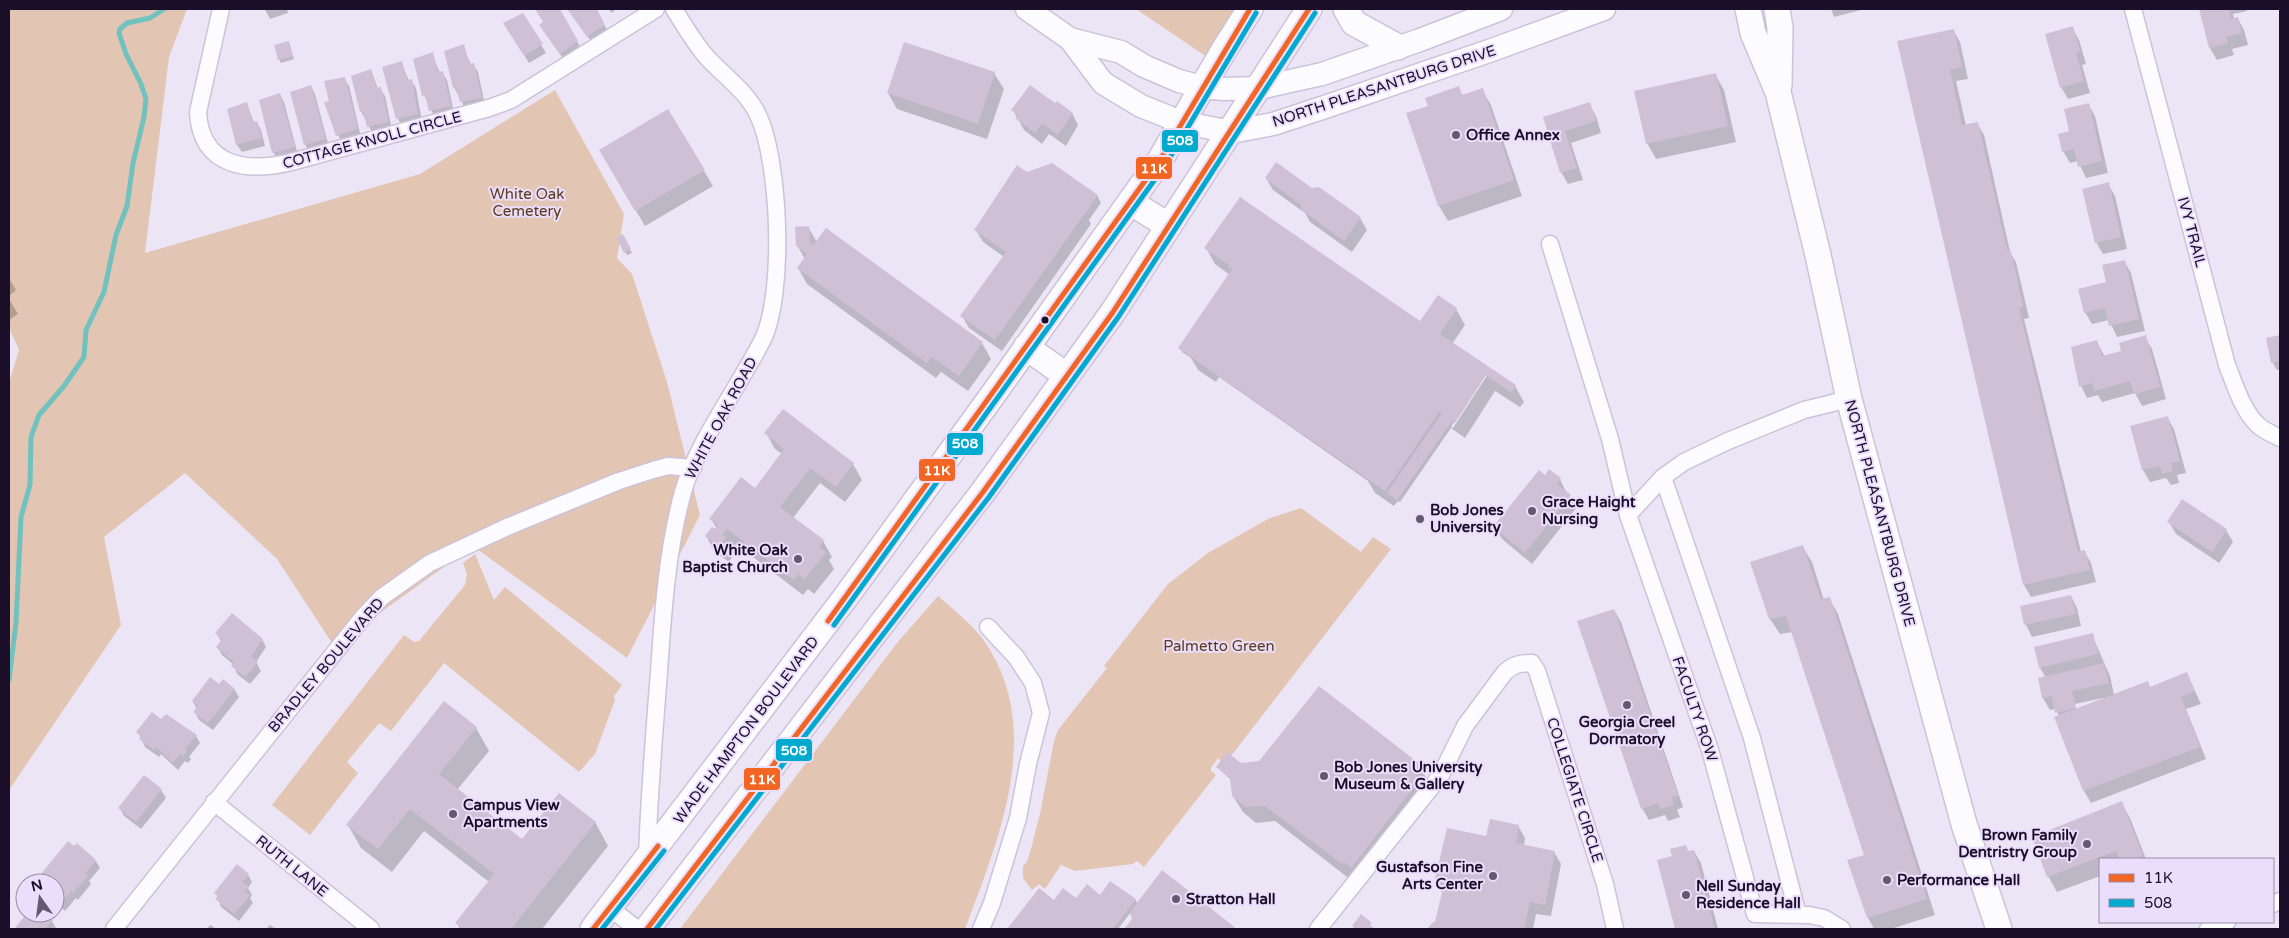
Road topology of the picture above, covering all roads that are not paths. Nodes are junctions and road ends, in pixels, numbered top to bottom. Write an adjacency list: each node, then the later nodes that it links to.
1 (221, 9): 2 (street, COTTAGE KNOLL CIRCLE)
2 (656, 9)
3 (674, 9): 27 (street, WHITE OAK ROAD)
4 (1027, 9): 13 (main road, NORTH PLEASANTBURG DRIVE)
5 (1250, 9): 15 (main road, WADE HAMPTON BOULEVARD)
6 (1309, 9): 16 (main road)
7 (1346, 9): 14 (main road)
8 (1501, 9): 14 (main road, NORTH PLEASANTBURG DRIVE)
9 (1604, 9): 19 (main road, NORTH PLEASANTBURG DRIVE)
10 (1748, 9): 17 (main road, NORTH PLEASANTBURG DRIVE)
11 (1777, 9): 17 (main road, NORTH PLEASANTBURG DRIVE)
12 (2133, 9): 26 (street, IVY TRAIL)
13 (1070, 39): 15 (main road, NORTH PLEASANTBURG DRIVE); 18 (main road, NORTH PLEASANTBURG DRIVE)
14 (1398, 47): 16 (main road, NORTH PLEASANTBURG DRIVE)
15 (1202, 87): 16 (main road, NORTH PLEASANTBURG DRIVE); 18 (main road, WADE HAMPTON BOULEVARD)
16 (1259, 88): 19 (main road)
17 (1778, 92): 25 (main road, NORTH PLEASANTBURG DRIVE)
18 (1181, 122): 19 (main road, NORTH PLEASANTBURG DRIVE); 20 (main road, WADE HAMPTON BOULEVARD)
19 (1231, 132): 21 (main road)
20 (1130, 202): 21 (main road); 23 (main road, WADE HAMPTON BOULEVARD)
21 (1169, 226): 24 (main road)
22 (1550, 244): 29 (street)
23 (1026, 347): 24 (main road); 31 (main road, WADE HAMPTON BOULEVARD)
24 (1067, 376): 32 (main road)
25 (1849, 399): 28 (street); 47 (main road, NORTH PLEASANTBURG DRIVE)
26 (2280, 438)
27 (693, 468): 33 (street, BRADLEY BOULEVARD); 34 (street, WHITE OAK ROAD)
28 (1663, 477): 29 (street); 36 (street)
29 (1628, 515): 36 (street, FACULTY ROW)
30 (988, 627): 43 (street)
31 (718, 767): 32 (main road); 34 (main road, WADE HAMPTON BOULEVARD)
32 (753, 790): 42 (main road)
33 (214, 802): 38 (street, BRADLEY BOULEVARD); 39 (street, RUTH LANE)
34 (647, 860): 35 (main road, WADE HAMPTON BOULEVARD)
35 (610, 908): 40 (main road, WADE HAMPTON BOULEVARD); 41 (street)
36 (1798, 914): 46 (street, FACULTY ROW)
37 (2224, 923): 48 (street)
38 (114, 929)
39 (371, 929)
40 (593, 929)
41 (637, 929)
42 (647, 929)
43 (982, 929)
44 (1318, 929): 45 (street, COLLEGIATE CIRCLE)
45 (1615, 929)
46 (1842, 929)
47 (1999, 929)
48 (2208, 929)

